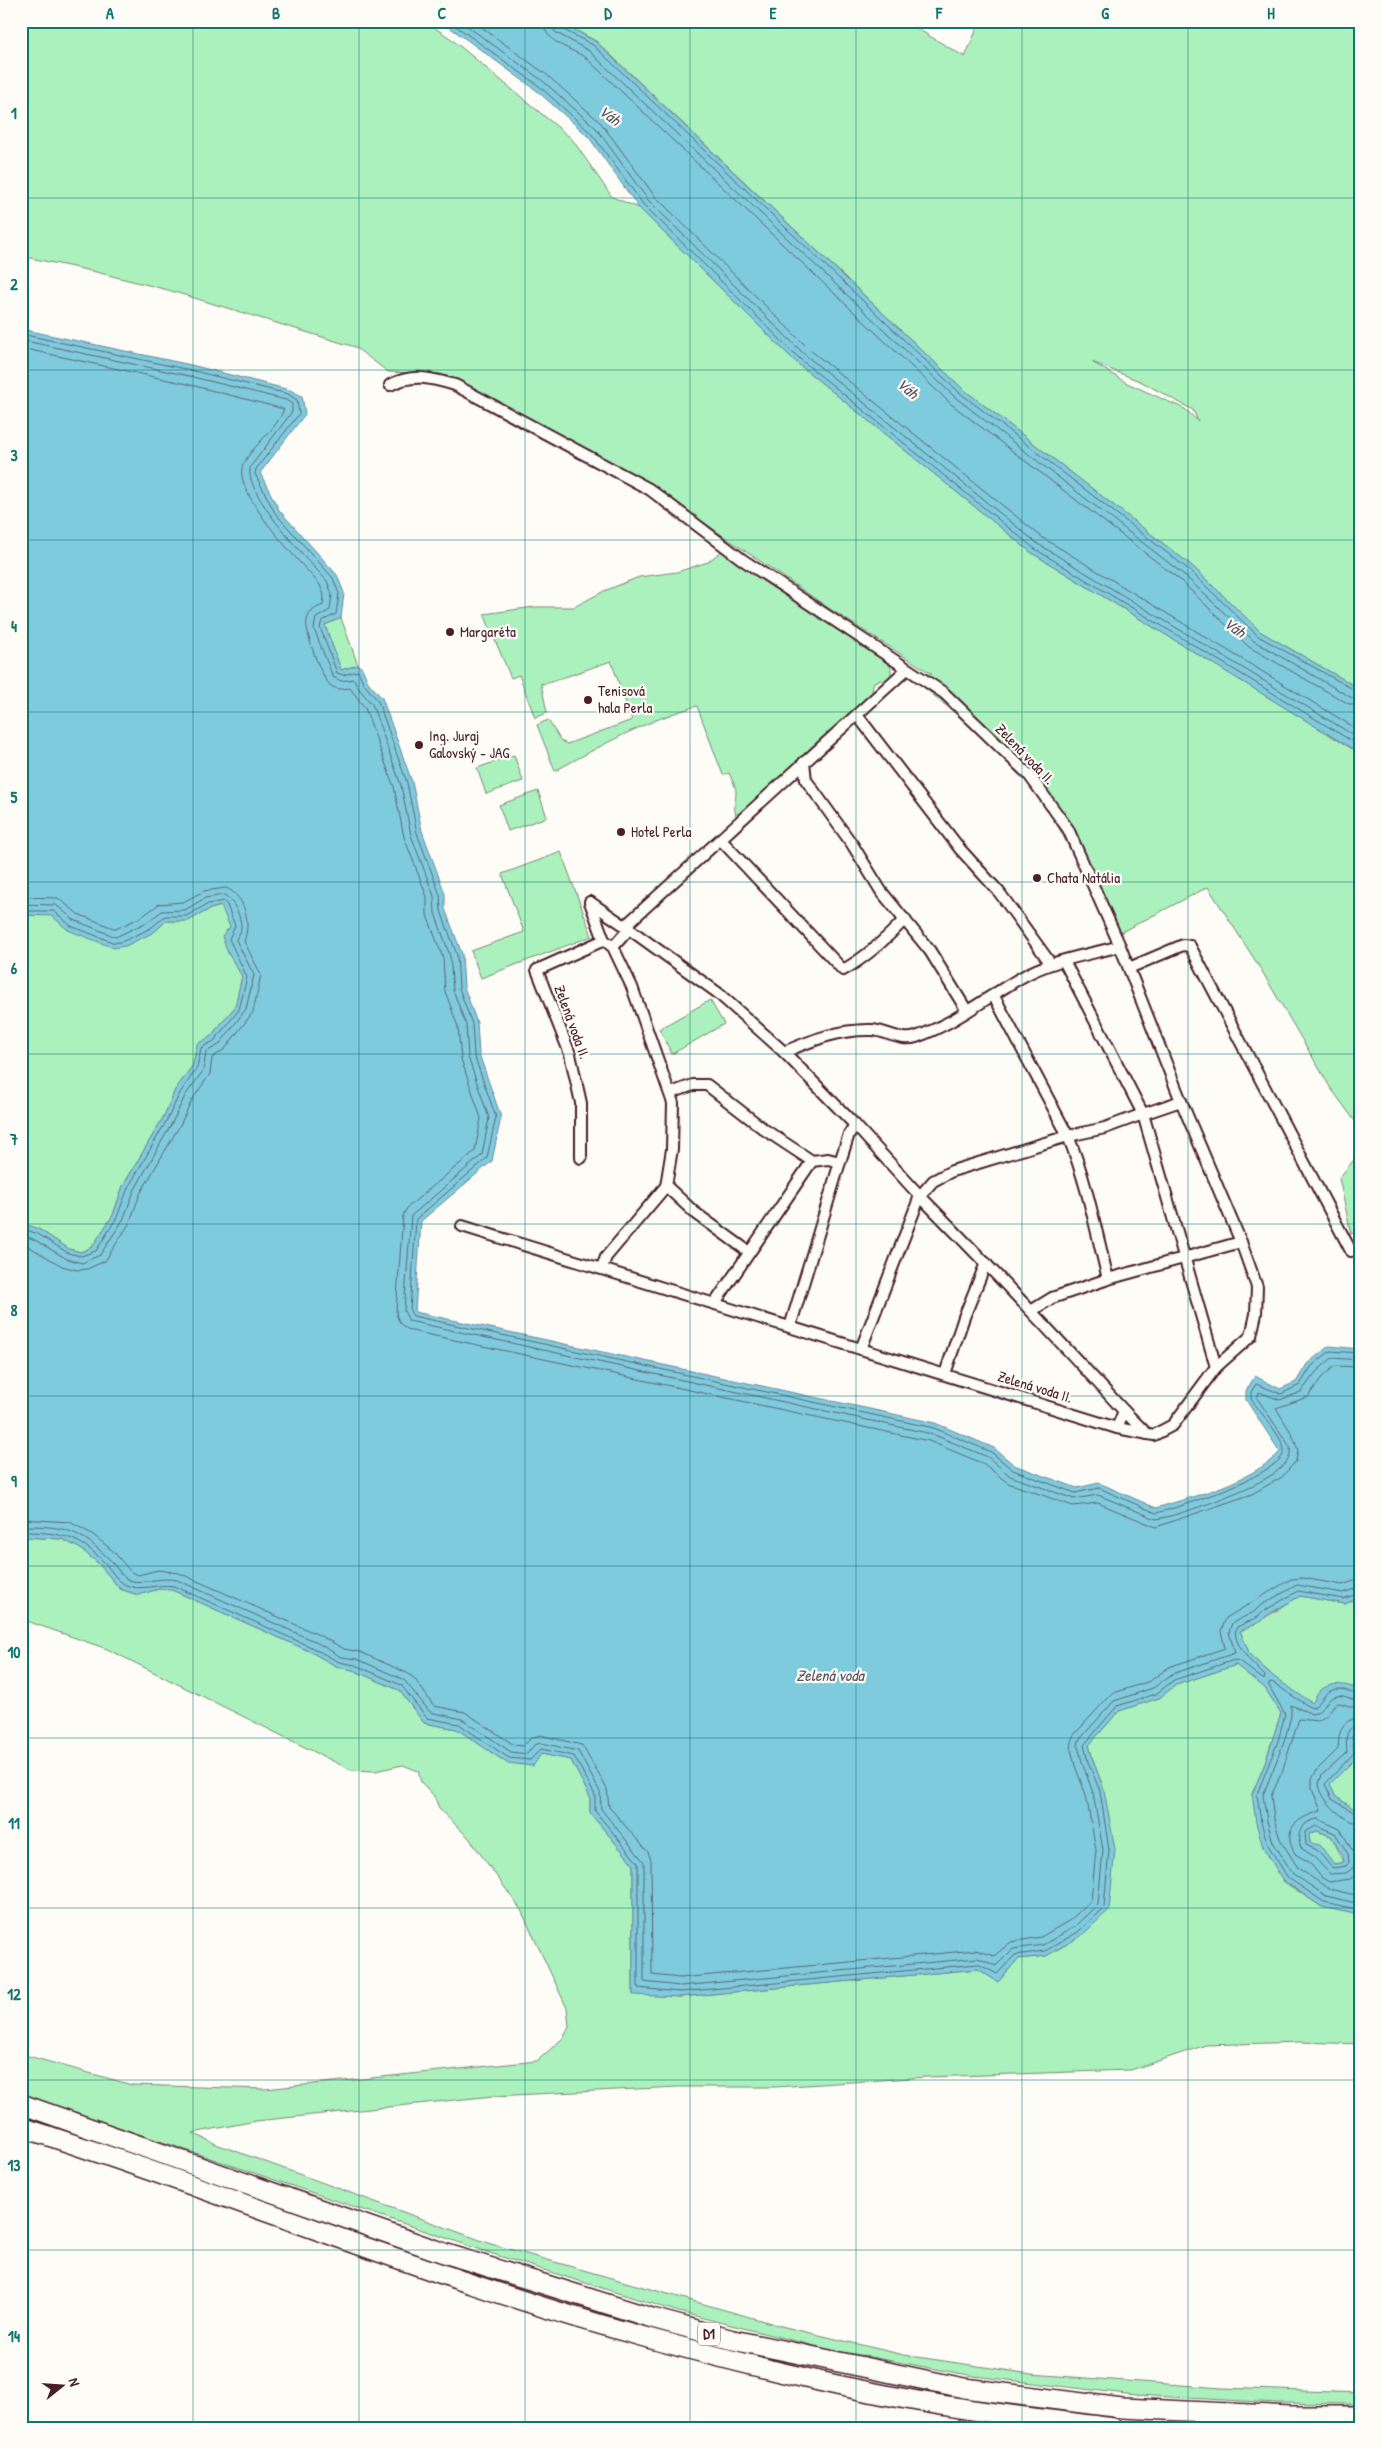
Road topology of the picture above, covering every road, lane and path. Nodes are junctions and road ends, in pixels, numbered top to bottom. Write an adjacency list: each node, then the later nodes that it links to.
1 (390, 385): 2 (street, Zelená voda II.)
2 (907, 669): 3 (street); 11 (street, Zelená voda II.)
3 (857, 715): 4 (street); 14 (street)
4 (804, 762): 5 (street); 6 (street)
5 (788, 776): 6 (street); 7 (street)
6 (806, 780): 8 (street)
7 (721, 840): 8 (street); 9 (street)
8 (905, 918): 17 (street)
9 (627, 927): 10 (street, Zelená voda II.); 12 (street); 18 (street, Zelená voda II.)
10 (604, 940): 12 (street); 24 (street, Zelená voda II.)
11 (1120, 946): 13 (street); 15 (street, Zelená voda II.)
12 (613, 947): 19 (street)
13 (1064, 961): 14 (street); 21 (street)
14 (1051, 964): 16 (street)
15 (1129, 968): 20 (street, Zelená voda II.); 31 (street)
16 (994, 996): 17 (street); 23 (street)
17 (967, 1011): 18 (street)
18 (784, 1052): 22 (street, Zelená voda II.)
19 (671, 1093): 25 (street); 27 (street)
20 (1181, 1102): 21 (street); 30 (street, Zelená voda II.)
21 (1143, 1114): 23 (street); 33 (street)
22 (855, 1125): 26 (street); 28 (street, Zelená voda II.)
23 (1068, 1136): 28 (street); 36 (street)
24 (581, 1158)
25 (812, 1161): 26 (street); 32 (street)
26 (840, 1162): 39 (street)
27 (666, 1186): 32 (street); 35 (street)
28 (920, 1196): 34 (street, Zelená voda II.); 40 (street)
29 (462, 1226): 35 (street, Zelená voda II.)
30 (1241, 1242): 33 (street); 41 (street, Zelená voda II.)
31 (1351, 1251)
32 (749, 1252): 37 (street)
33 (1184, 1259): 36 (street); 41 (street)
34 (986, 1263): 38 (street, Zelená voda II.); 42 (street)
35 (602, 1268): 37 (street, Zelená voda II.)
36 (1108, 1279): 38 (street)
37 (715, 1303): 39 (street, Zelená voda II.)
38 (1031, 1311): 43 (street, Zelená voda II.)
39 (790, 1326): 40 (street, Zelená voda II.)
40 (862, 1349): 42 (street, Zelená voda II.)
41 (1216, 1367): 45 (street, Zelená voda II.)
42 (945, 1374): 44 (street, Zelená voda II.)
43 (1124, 1411): 44 (street); 45 (street, Zelená voda II.)
44 (1117, 1428): 45 (street, Zelená voda II.)
45 (1147, 1434)
46 (21, 2104): 48 (highway, D1)
47 (21, 2127): 49 (highway, D1)
48 (1360, 2416)
49 (1113, 2428)

